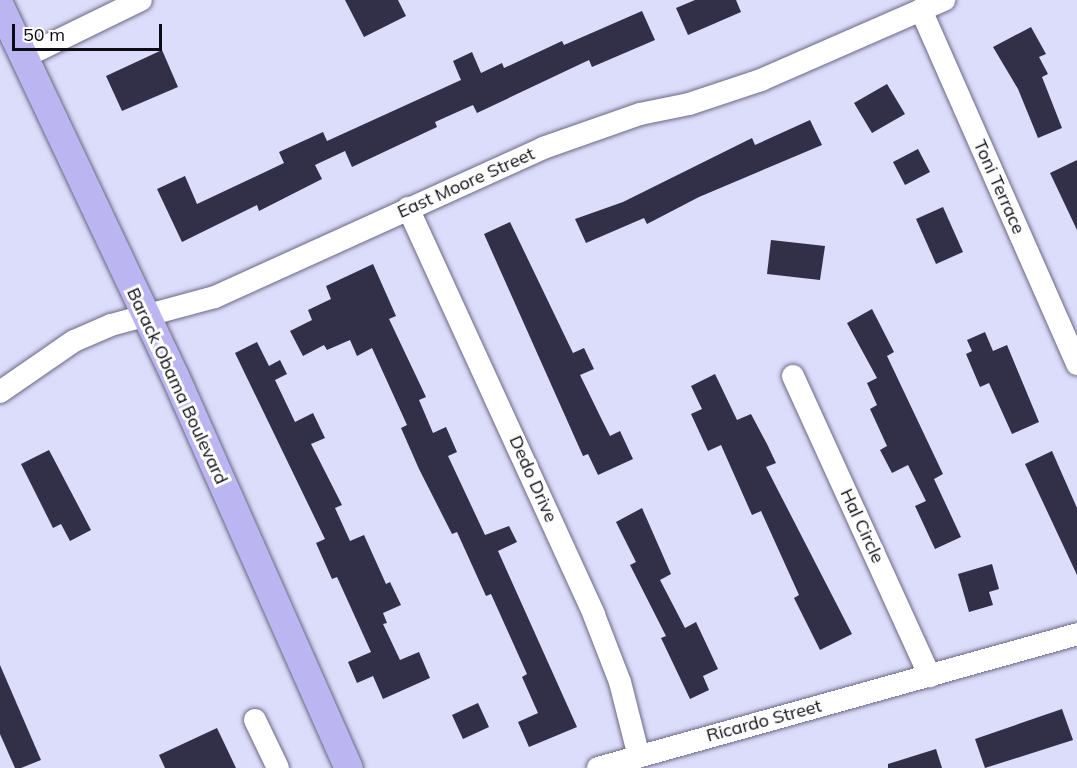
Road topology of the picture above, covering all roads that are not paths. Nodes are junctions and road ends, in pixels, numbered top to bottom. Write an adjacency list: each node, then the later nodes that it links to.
1 (141, 0): 5 (street)
2 (944, 0): 4 (street, East Moore Street)
3 (0, 6): 5 (main road, Barack Obama Boulevard)
4 (921, 10): 6 (street, East Moore Street); 8 (street, Toni Terrace)
5 (24, 57): 7 (main road, Barack Obama Boulevard)
6 (408, 208): 7 (street, East Moore Street); 14 (street, Dedo Drive)
7 (145, 317): 10 (street, East Moore Street); 16 (main road, Barack Obama Boulevard)
8 (1077, 364)
9 (793, 376): 12 (street, Hal Circle)
10 (0, 392)
11 (1077, 634): 12 (street)
12 (930, 676): 14 (street, Ricardo Street)
13 (255, 720): 15 (street)
14 (639, 757): 17 (street, Ricardo Street)
15 (278, 768)
16 (349, 768)
17 (598, 768)

